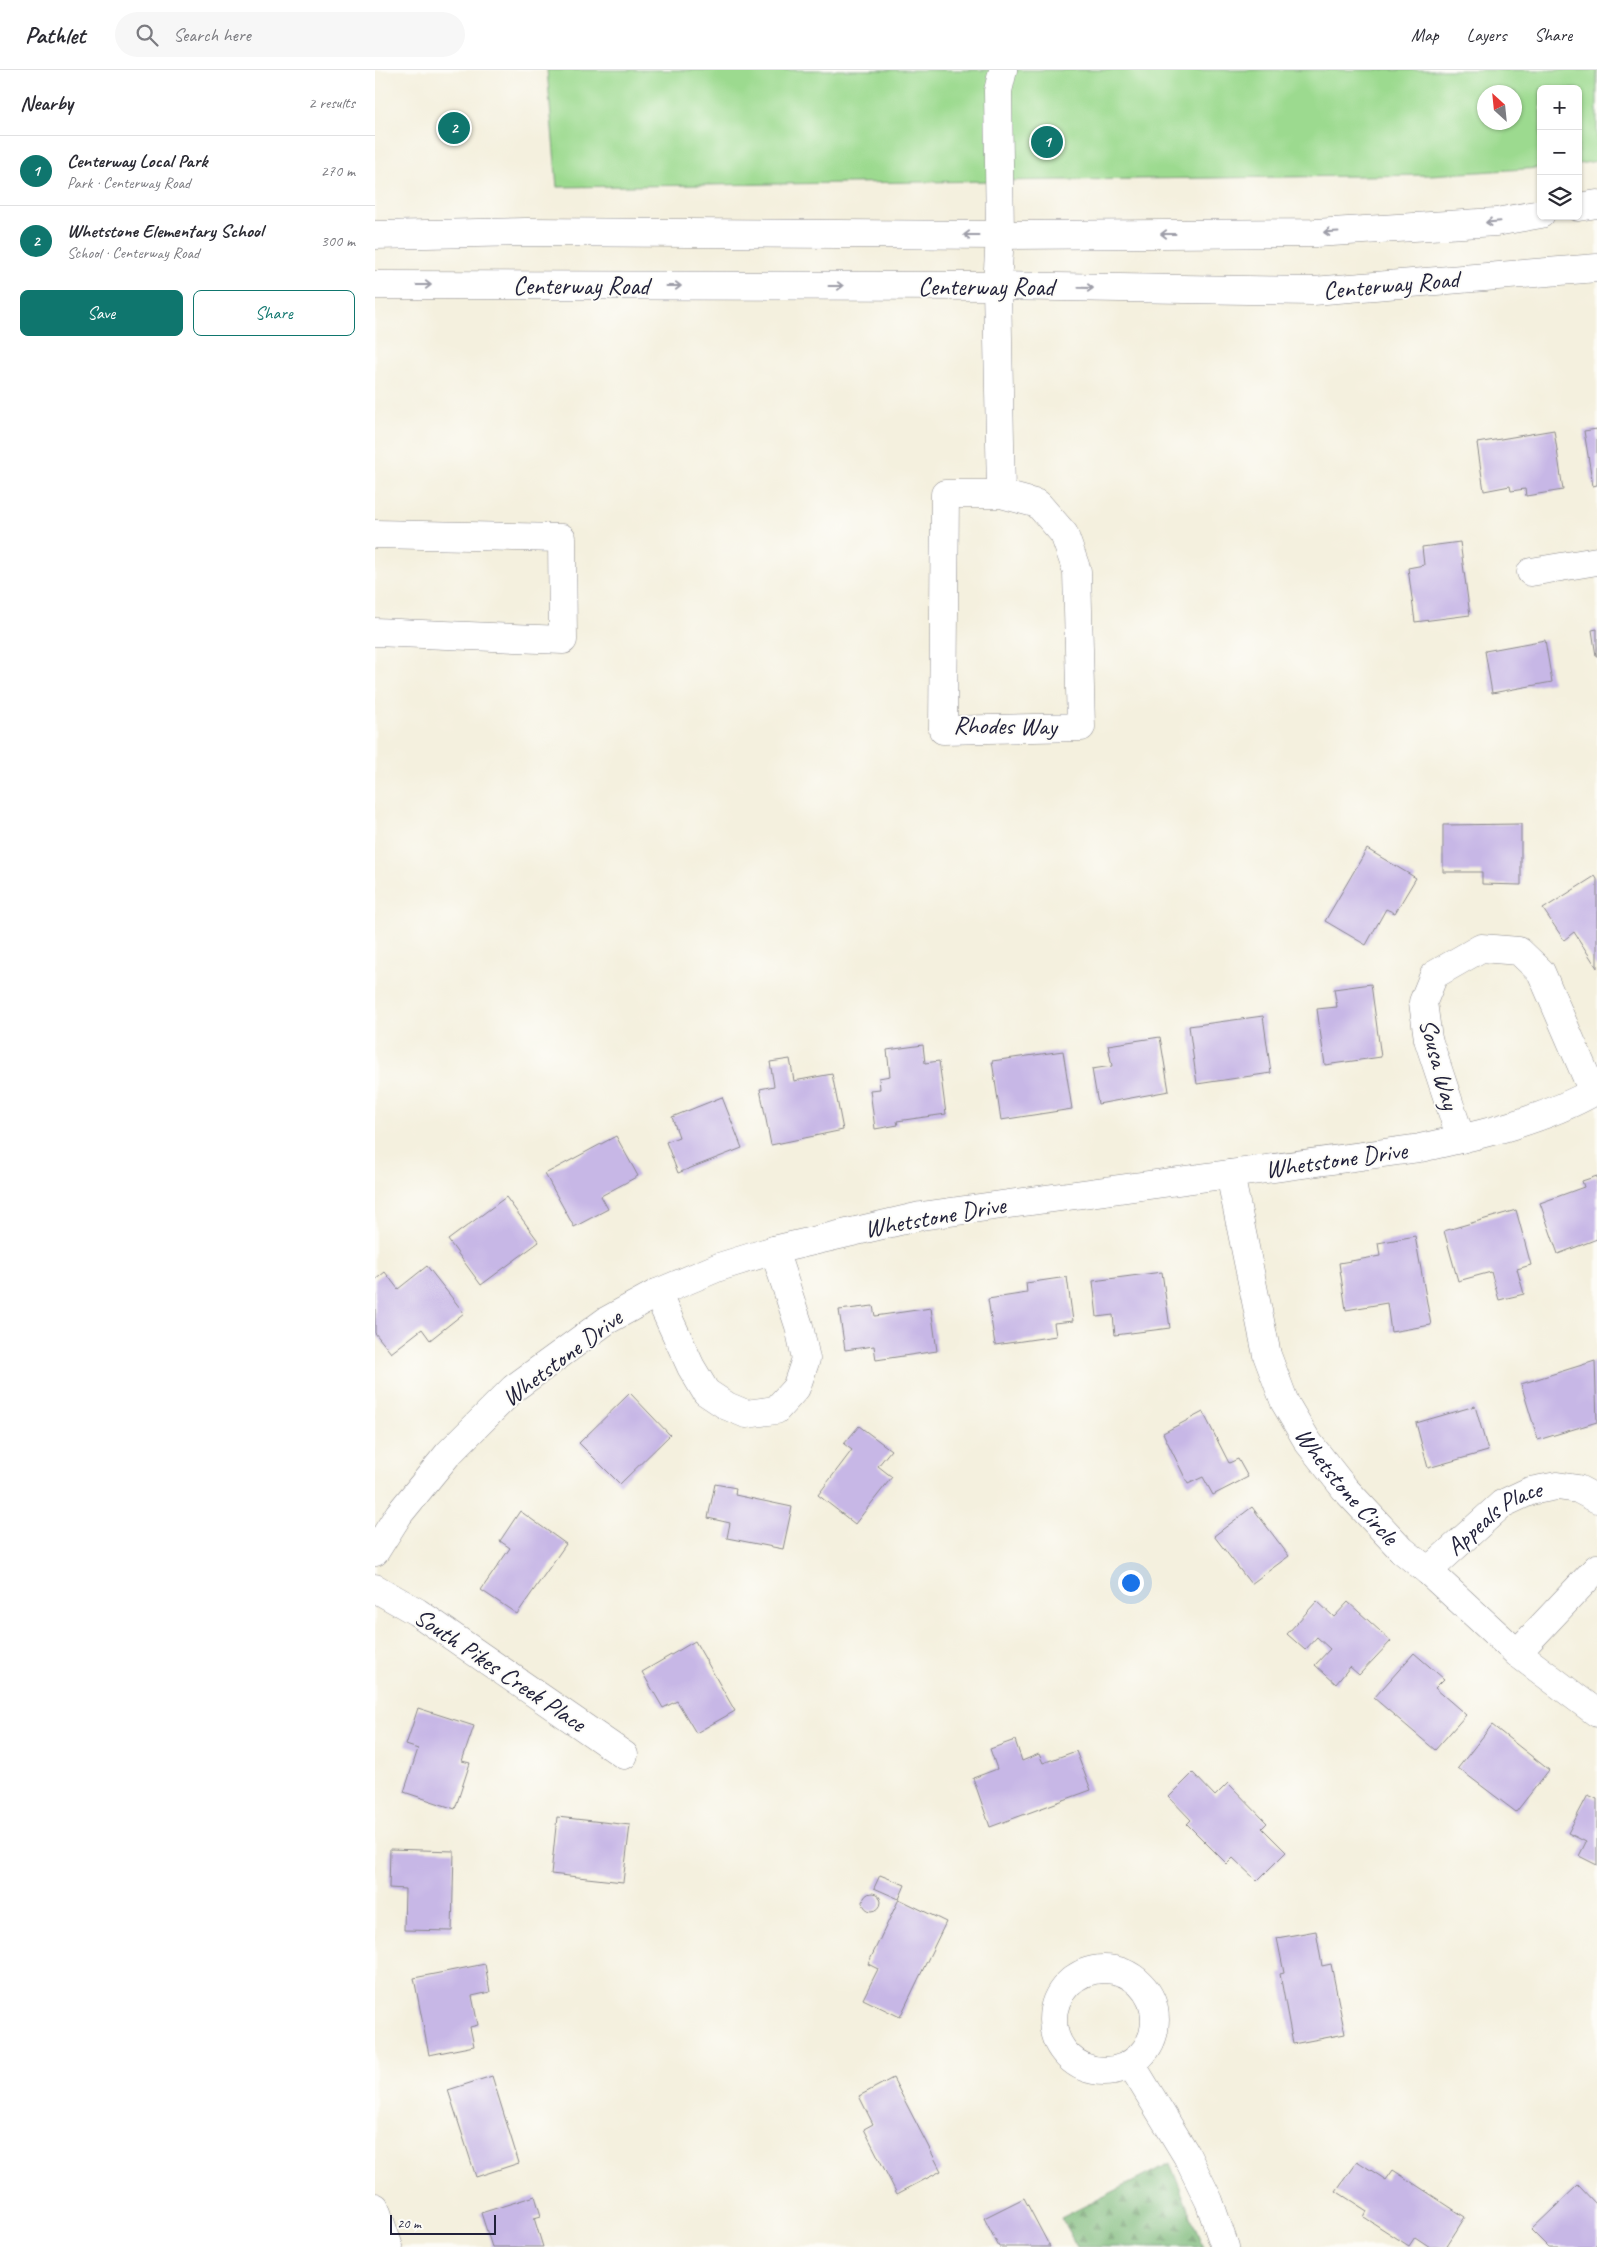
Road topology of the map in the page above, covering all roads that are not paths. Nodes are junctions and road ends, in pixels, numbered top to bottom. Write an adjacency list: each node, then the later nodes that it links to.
1 (1003, 70): 6 (street)
2 (1597, 204): 3 (street)
3 (1582, 206)
4 (1537, 215): 6 (street, Centerway Road, one-way to 6)
5 (375, 235): 6 (street, Centerway Road, one-way to 5)
6 (999, 235): 9 (street)
7 (1597, 268): 9 (street, Centerway Road, one-way to 7)
8 (375, 285): 9 (street, Centerway Road, one-way to 9)
9 (997, 286): 10 (street)
10 (1001, 494): 10 (street, Rhodes Way)
11 (375, 534): 14 (street)
12 (1597, 561): 13 (street)
13 (1531, 572)
14 (375, 632)
15 (1595, 1091): 16 (street, Whetstone Drive); 16 (street, Sousa Way)
16 (1461, 1139): 17 (street, Whetstone Drive)
17 (1230, 1174): 18 (street, Whetstone Drive); 23 (street, Whetstone Circle)
18 (774, 1250): 19 (street, Whetstone Drive); 19 (street)
19 (657, 1293): 21 (street, Whetstone Drive)
20 (1597, 1500): 23 (street, Appeals Place)
21 (375, 1552)
22 (1597, 1568): 25 (street)
23 (1429, 1571): 25 (street, Whetstone Circle)
24 (375, 1588): 27 (street, South Pikes Creek Place)
25 (1517, 1653): 26 (street, Whetstone Circle)
26 (1597, 1713)
27 (624, 1755)
28 (1131, 2064): 31 (street)
29 (375, 2207): 30 (street)
30 (389, 2247)
31 (1225, 2247)

